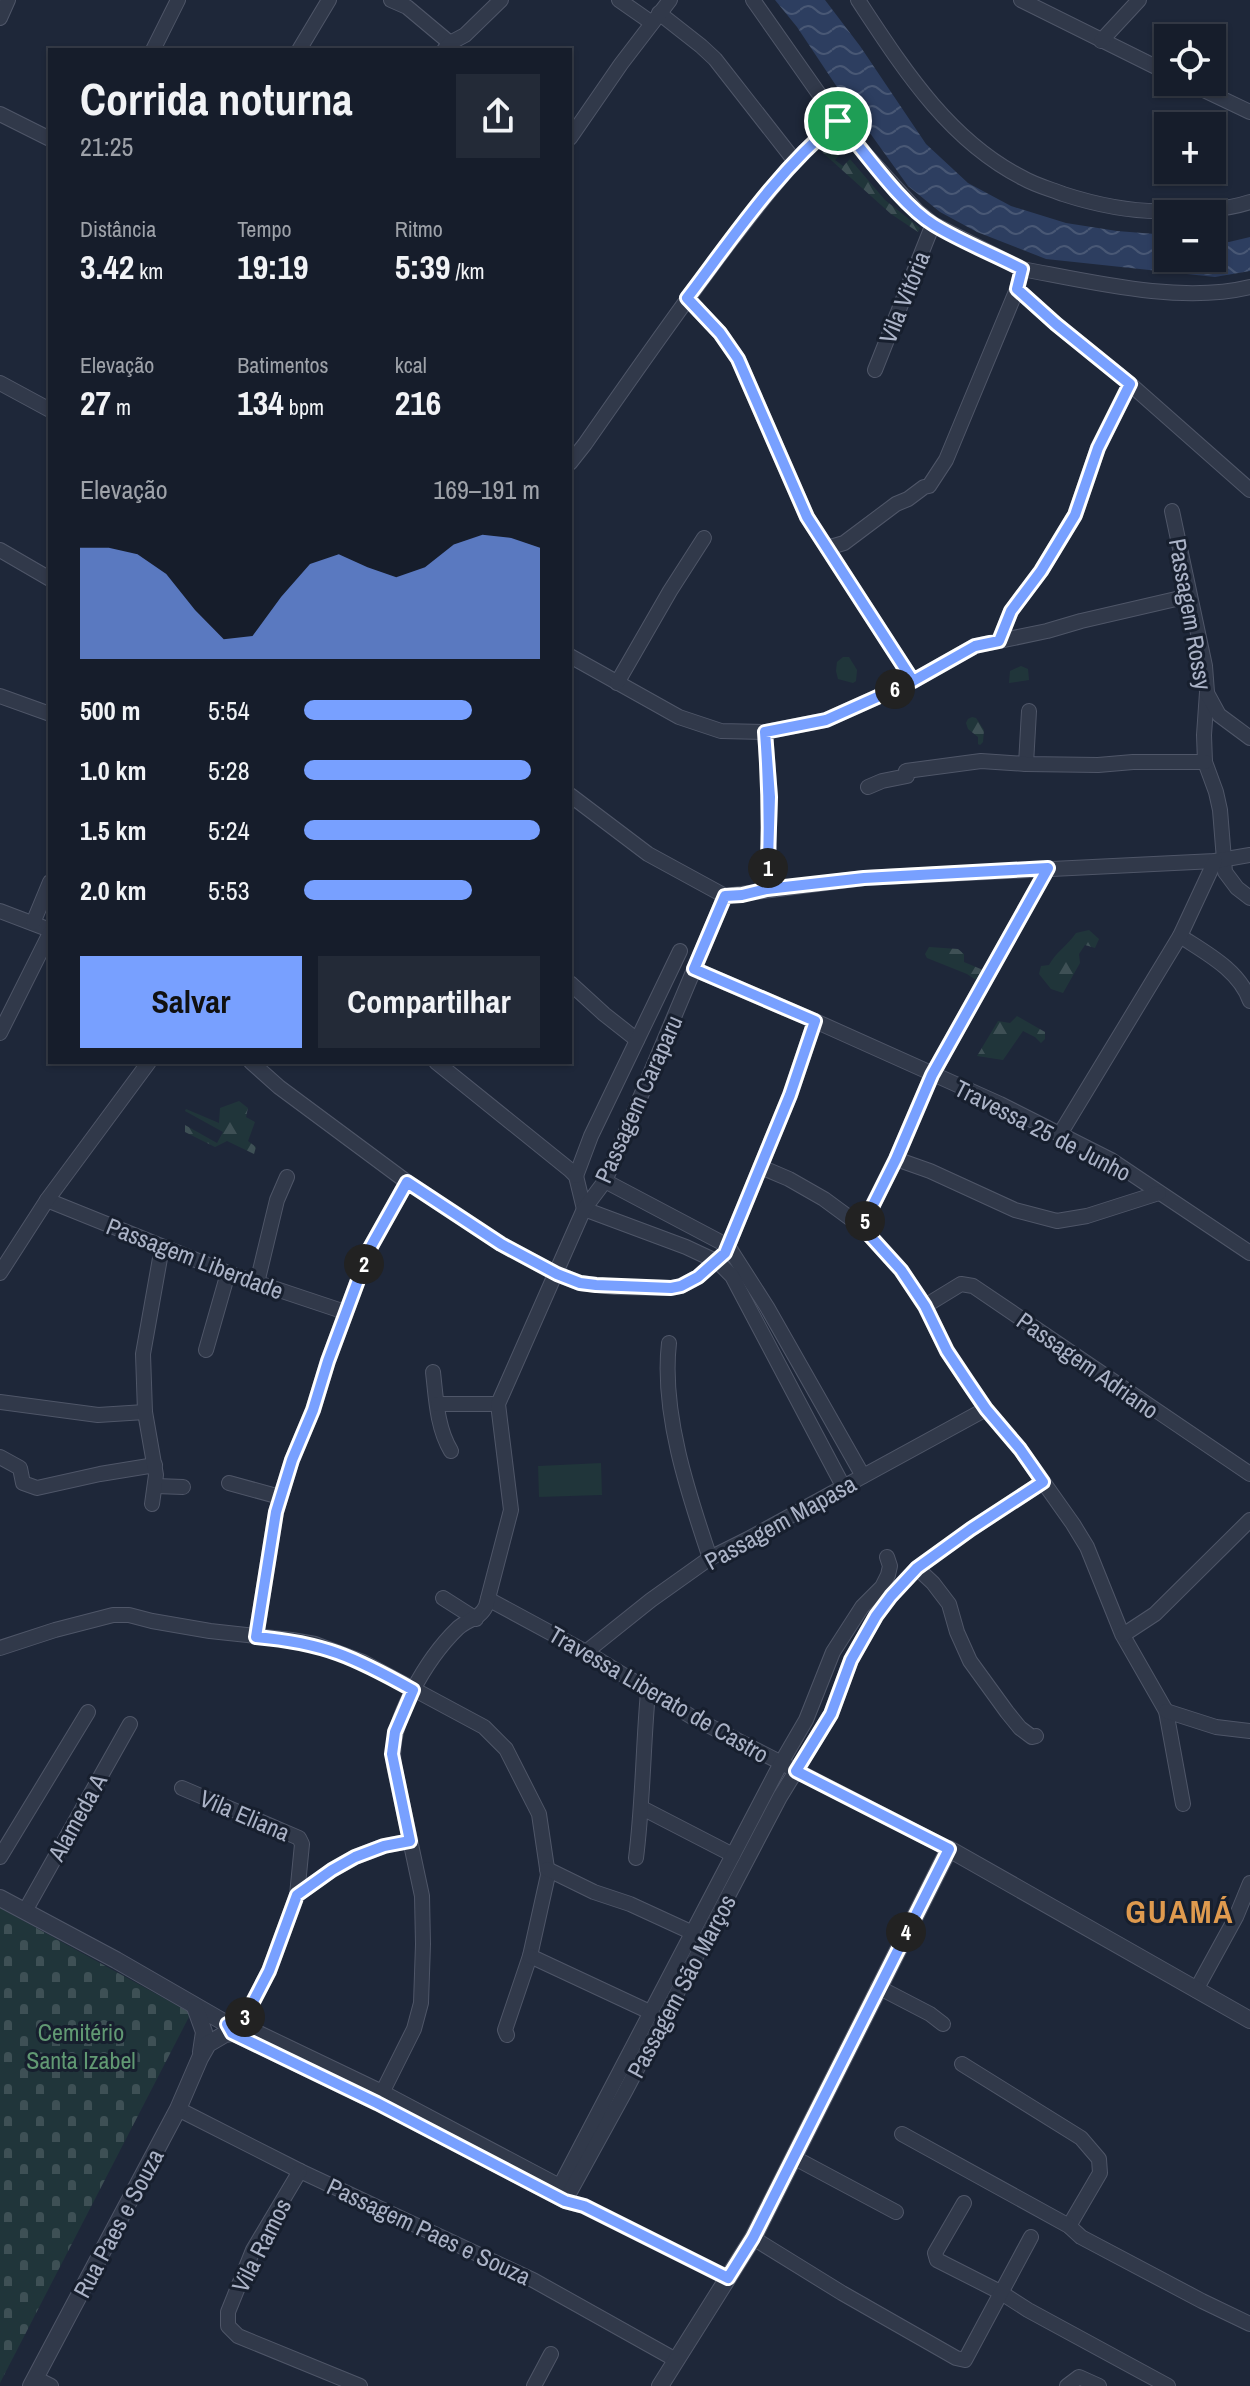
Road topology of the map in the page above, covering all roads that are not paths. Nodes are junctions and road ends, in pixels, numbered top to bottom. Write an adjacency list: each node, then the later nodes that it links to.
1 (8, 0): 12 (street)
2 (178, 0): 16 (street)
3 (329, 0): 17 (street)
4 (391, 0): 15 (street)
5 (501, 0): 15 (street)
6 (619, 0): 13 (street)
7 (670, 0): 13 (street)
8 (753, 0): 22 (street)
9 (858, 0): 26 (street)
10 (1021, 0): 14 (street)
11 (1139, 0): 14 (street)
12 (0, 18)
13 (656, 18): 23 (street); 25 (street)
14 (1101, 41): 18 (street)
15 (447, 46)
16 (154, 48)
17 (300, 48)
18 (1154, 66)
19 (1216, 96): 20 (street)
20 (1250, 112)
21 (0, 114): 24 (street)
22 (838, 121): 25 (street); 27 (street)
23 (572, 135)
24 (48, 138)
25 (794, 160): 31 (street)
26 (1250, 202)
27 (933, 224): 28 (street); 32 (street, Vila Vitória)
28 (1022, 269): 29 (street); 30 (street)
29 (1250, 287)
30 (1017, 289): 34 (street); 40 (street)
31 (687, 298): 36 (street); 40 (street)
32 (875, 370)
33 (0, 383): 35 (street)
34 (1130, 384): 37 (street); 44 (street)
35 (48, 409)
36 (572, 460)
37 (1250, 490)
38 (1172, 511): 43 (street, Passagem Rossy)
39 (704, 538): 47 (street)
40 (827, 548): 46 (street)
41 (0, 550): 42 (street)
42 (48, 578)
43 (1189, 596): 44 (street); 48 (street, Passagem Rossy)
44 (999, 641): 46 (street)
45 (572, 657): 47 (street)
46 (913, 681): 52 (street)
47 (617, 683): 52 (street)
48 (1207, 692): 53 (street); 54 (street, Passagem Rossy)
49 (0, 696): 51 (street)
50 (1029, 711): 55 (street)
51 (48, 713)
52 (765, 732): 62 (street)
53 (1250, 738)
54 (1205, 762): 55 (street); 59 (street, Passagem Rossy)
55 (1026, 764): 56 (street)
56 (868, 787)
57 (572, 797): 63 (street)
58 (1250, 855): 59 (street)
59 (1219, 860): 60 (street); 64 (street); 69 (street, Passagem Rossy)
60 (1048, 868): 62 (street); 81 (street)
61 (48, 887): 66 (street)
62 (767, 889): 63 (street)
63 (725, 896): 71 (street, Passagem Caraparu)
64 (1250, 898)
65 (0, 911): 66 (street)
66 (33, 923): 67 (street)
67 (48, 931)
68 (48, 936): 74 (street)
69 (1180, 936): 73 (street); 82 (street, Passagem Rossy)
70 (680, 951): 77 (street, Passagem Caraparu)
71 (694, 969): 75 (street, Travessa 25 de Junho); 87 (street, Passagem Caraparu)
72 (572, 985): 77 (street)
73 (1250, 1001)
74 (5, 1011): 76 (street)
75 (815, 1021): 81 (street, Travessa 25 de Junho); 84 (street)
76 (0, 1033)
77 (637, 1040): 85 (street, Passagem Caraparu)
78 (148, 1064): 90 (street)
79 (253, 1064): 88 (street)
80 (438, 1064): 85 (street)
81 (932, 1075): 82 (street, Travessa 25 de Junho); 83 (street)
82 (1060, 1134): 89 (street, Travessa 25 de Junho)
83 (896, 1159): 89 (street); 92 (street)
84 (761, 1167): 92 (street); 95 (street)
85 (576, 1176): 91 (street)
86 (287, 1177): 99 (street)
87 (605, 1181): 91 (street, Passagem Caraparu); 95 (street)
88 (407, 1182): 98 (street); 101 (street)
89 (1159, 1193): 94 (street, Travessa 25 de Junho)
90 (47, 1200): 93 (street, Passagem Liberdade); 96 (street)
91 (584, 1209): 95 (street); 98 (street, Passagem Caraparu)
92 (862, 1227): 100 (street)
93 (162, 1247): 97 (street, Passagem Liberdade); 109 (street)
94 (1250, 1253)
95 (723, 1255): 98 (street); 114 (street); 114 (street)
96 (0, 1273)
97 (228, 1273): 99 (street, Passagem Liberdade); 103 (street)
98 (557, 1274): 107 (street, Passagem Caraparu)
99 (257, 1283): 101 (street, Passagem Liberdade)
100 (925, 1306): 108 (street); 113 (street, Passagem Adriano)
101 (345, 1312): 119 (street)
102 (669, 1343): 123 (street)
103 (206, 1350)
104 (433, 1372): 106 (street)
105 (0, 1402): 109 (street)
106 (438, 1404): 107 (street); 110 (street)
107 (498, 1404): 126 (street)
108 (986, 1409): 114 (street, Passagem Mapasa); 115 (street)
109 (147, 1419): 112 (street)
110 (451, 1451)
111 (0, 1457): 112 (street)
112 (155, 1465): 117 (street)
113 (1250, 1474)
114 (853, 1482): 123 (street, Passagem Mapasa)
115 (1043, 1482): 124 (street, Passagem São Marços); 128 (street)
116 (229, 1483): 119 (street)
117 (156, 1486): 118 (street); 120 (street)
118 (183, 1487)
119 (280, 1497): 129 (street)
120 (152, 1504)
121 (1250, 1520): 128 (street)
122 (887, 1557): 139 (street, Passagem São Marços)
123 (710, 1558): 131 (street, Passagem Mapasa)
124 (917, 1568): 138 (street); 140 (street, Passagem São Marços)
125 (443, 1598): 127 (street)
126 (488, 1599): 127 (street); 131 (street, Travessa Liberato de Castro)
127 (476, 1619): 132 (street)
128 (1123, 1635): 134 (street)
129 (256, 1637): 130 (street); 132 (street)
130 (0, 1648)
131 (586, 1652): 133 (street, Travessa Liberato de Castro)
132 (413, 1690): 144 (street); 149 (street)
133 (648, 1692): 139 (street, Travessa Liberato de Castro); 143 (street)
134 (1166, 1711): 137 (street); 142 (street)
135 (88, 1712): 147 (street, Alameda A)
136 (130, 1724): 153 (street, Alameda A)
137 (1250, 1731)
138 (1036, 1736)
139 (781, 1763): 140 (street, Travessa Liberato de Castro); 146 (street, Passagem São Marços)
140 (796, 1771): 145 (street, Travessa Liberato de Castro); 171 (street, Passagem São Marços)
141 (182, 1788): 151 (street, Vila Eliana)
142 (1183, 1804)
143 (642, 1808): 146 (street); 148 (street)
144 (410, 1841): 151 (street); 166 (street)
145 (949, 1849): 156 (street); 157 (street, Travessa Liberato de Castro)
146 (733, 1855): 154 (street, Passagem São Marços)
147 (0, 1857)
148 (636, 1858)
149 (547, 1869): 154 (street); 155 (street)
150 (1250, 1883): 157 (street)
151 (297, 1895): 162 (street)
152 (0, 1898): 153 (street)
153 (25, 1911): 158 (street)
154 (693, 1933): 159 (street, Passagem São Marços)
155 (530, 1956): 159 (street); 163 (street)
156 (878, 1987): 161 (street); 169 (street)
157 (1196, 1990): 160 (street, Travessa Liberato de Castro)
158 (195, 2007): 162 (street); 164 (street, Rua Paes e Souza)
159 (652, 2013): 171 (street, Passagem São Marços)
160 (1250, 2020)
161 (943, 2024)
162 (233, 2028): 164 (street, Rua Paes e Souza); 166 (street)
163 (507, 2035)
164 (200, 2058): 167 (street, Rua Paes e Souza)
165 (962, 2064): 174 (street)
166 (380, 2098): 171 (street)
167 (178, 2109): 170 (street, Passagem Paes e Souza); 182 (street, Rua Paes e Souza)
168 (902, 2134): 174 (street)
169 (793, 2157): 173 (street); 176 (street)
170 (300, 2171): 181 (street, Passagem Paes e Souza); 185 (street, Vila Ramos)
171 (562, 2193): 177 (street)
172 (964, 2203): 178 (street)
173 (896, 2212)
174 (1069, 2226): 179 (street)
175 (1031, 2237): 178 (street)
176 (753, 2238): 177 (street); 178 (street)
177 (728, 2278): 181 (street)
178 (1000, 2292): 183 (street)
179 (1250, 2324)
180 (551, 2354): 186 (street)
181 (676, 2360): 187 (street)
182 (33, 2382): 184 (street)
183 (1160, 2384)
184 (51, 2386)
185 (360, 2386)
186 (534, 2386)
187 (660, 2386)
188 (1067, 2386): 189 (street)
189 (1099, 2386)

